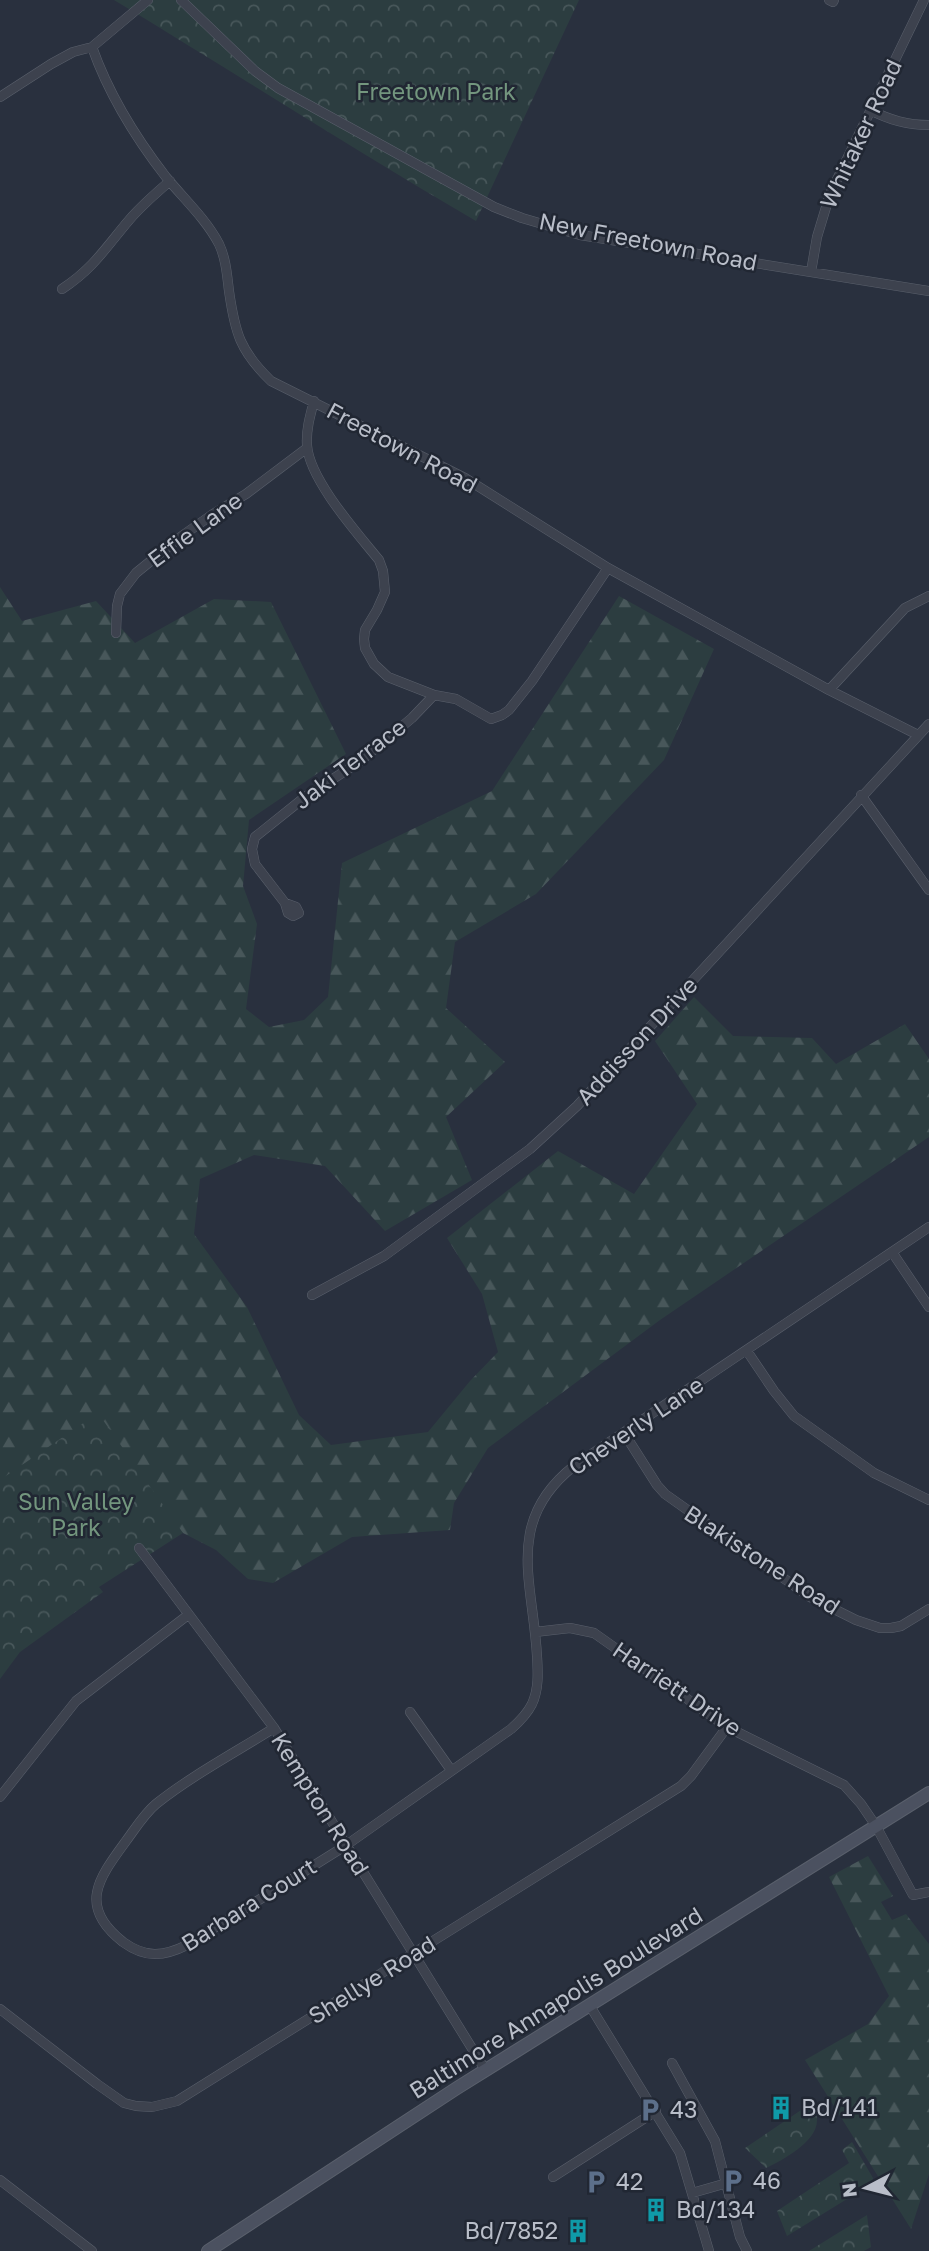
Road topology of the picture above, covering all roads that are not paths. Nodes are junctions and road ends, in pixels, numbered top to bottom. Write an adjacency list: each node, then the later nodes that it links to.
1 (148, 0): 4 (street)
2 (181, 0): 9 (street, New Freetown Road)
3 (924, 0): 6 (street, Whitaker Road)
4 (92, 47): 5 (street); 8 (street, Freetown Road)
5 (0, 97)
6 (870, 110): 7 (street); 9 (street, Whitaker Road)
7 (929, 125)
8 (170, 181): 10 (street); 12 (street, Freetown Road)
9 (811, 272): 11 (street, New Freetown Road)
10 (62, 289)
11 (929, 291)
12 (314, 401): 13 (street); 14 (street, Freetown Road)
13 (307, 448): 16 (street, Effie Lane); 18 (street)
14 (608, 568): 17 (street, Freetown Road); 18 (street)
15 (929, 596): 17 (street)
16 (116, 633)
17 (828, 690): 20 (street, Freetown Road)
18 (434, 695): 23 (street, Jaki Terrace)
19 (929, 723): 20 (street)
20 (918, 736): 21 (street, Addisson Drive)
21 (861, 795): 22 (street); 26 (street, Addisson Drive)
22 (929, 890)
23 (285, 903)
24 (929, 1227): 25 (street, Cheverly Lane)
25 (892, 1252): 27 (street); 28 (street, Cheverly Lane)
26 (312, 1295)
27 (929, 1307)
28 (747, 1351): 29 (street, Cheverly Lane); 30 (street)
29 (624, 1433): 32 (street, Blakistone Road); 34 (street, Cheverly Lane)
30 (929, 1500)
31 (139, 1548): 33 (street, Kempton Road)
32 (929, 1609)
33 (188, 1615): 37 (street, Kempton Road); 40 (street)
34 (535, 1632): 36 (street, Harriett Drive); 38 (street, Cheverly Lane)
35 (410, 1712): 38 (street)
36 (727, 1727): 41 (street, Harriett Drive); 44 (street, Shellye Road)
37 (274, 1728): 42 (street, Kempton Road); 42 (street, Barbara Court)
38 (451, 1770): 42 (street, Cheverly Lane)
39 (929, 1793): 41 (main road, Baltimore Annapolis Boulevard)
40 (0, 1797)
41 (876, 1826): 43 (street, Harriett Drive); 45 (main road, Baltimore Annapolis Boulevard)
42 (345, 1846): 44 (street, Kempton Road)
43 (929, 1892)
44 (415, 1954): 46 (street, Shellye Road); 48 (street, Kempton Road)
45 (590, 2006): 48 (main road, Baltimore Annapolis Boulevard); 49 (street)
46 (0, 2009)
47 (673, 2063): 52 (street)
48 (486, 2071): 55 (main road, Baltimore Annapolis Boulevard)
49 (656, 2111): 50 (street); 53 (street)
50 (553, 2177)
51 (0, 2180): 54 (street)
52 (727, 2183): 53 (street); 57 (street)
53 (692, 2193): 56 (street)
54 (92, 2251)
55 (208, 2251)
56 (709, 2251)
57 (747, 2251)

